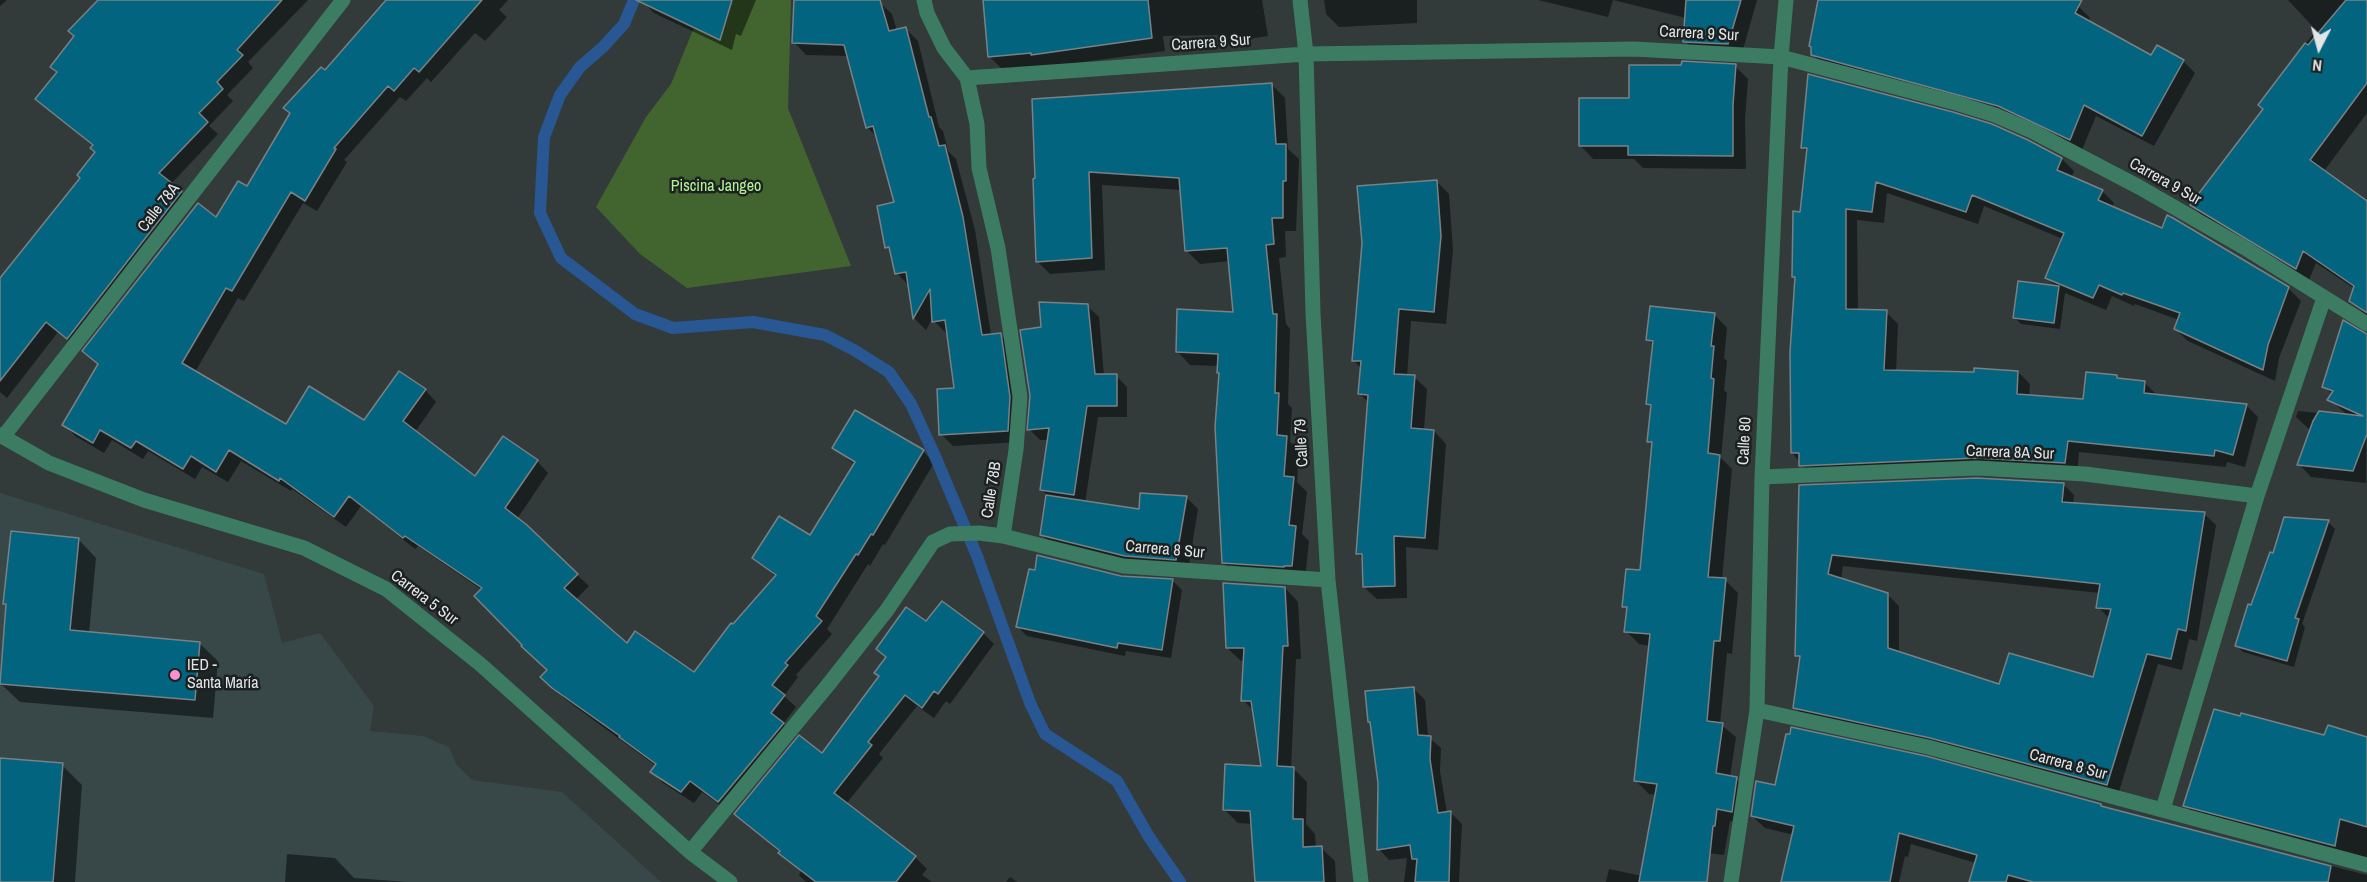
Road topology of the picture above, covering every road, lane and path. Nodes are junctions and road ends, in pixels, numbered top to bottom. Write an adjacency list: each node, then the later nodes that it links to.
1 (343, 0): 10 (street, Calle 78A)
2 (924, 0): 7 (street, Calle 78B)
3 (1300, 0): 5 (street, Calle 79)
4 (1786, 0): 6 (street, Calle 80)
5 (1306, 54): 6 (street, Carrera 9 Sur); 7 (street, Carrera 9 Sur); 14 (street, Calle 79)
6 (1781, 57): 8 (street, Carrera 9 Sur); 11 (street, Calle 80)
7 (966, 78): 13 (street, Calle 78B)
8 (2324, 298): 9 (street, Carrera 9 Sur); 12 (street)
9 (2367, 324)
10 (2, 436): 17 (street, Carrera 5 Sur)
11 (1762, 477): 12 (street, Carrera 8A Sur); 15 (street, Calle 80)
12 (2256, 496): 16 (street)
13 (1003, 536): 14 (street, Carrera 8 Sur); 17 (street, Calle 78B)
14 (1328, 580): 20 (street, Calle 79)
15 (1757, 710): 16 (street, Carrera 8 Sur); 21 (street, Calle 80)
16 (2163, 809): 18 (street, Carrera 8 Sur)
17 (690, 852): 19 (street, Carrera 5 Sur)
18 (2367, 865)
19 (729, 882)
20 (1361, 882)
21 (1731, 882)

